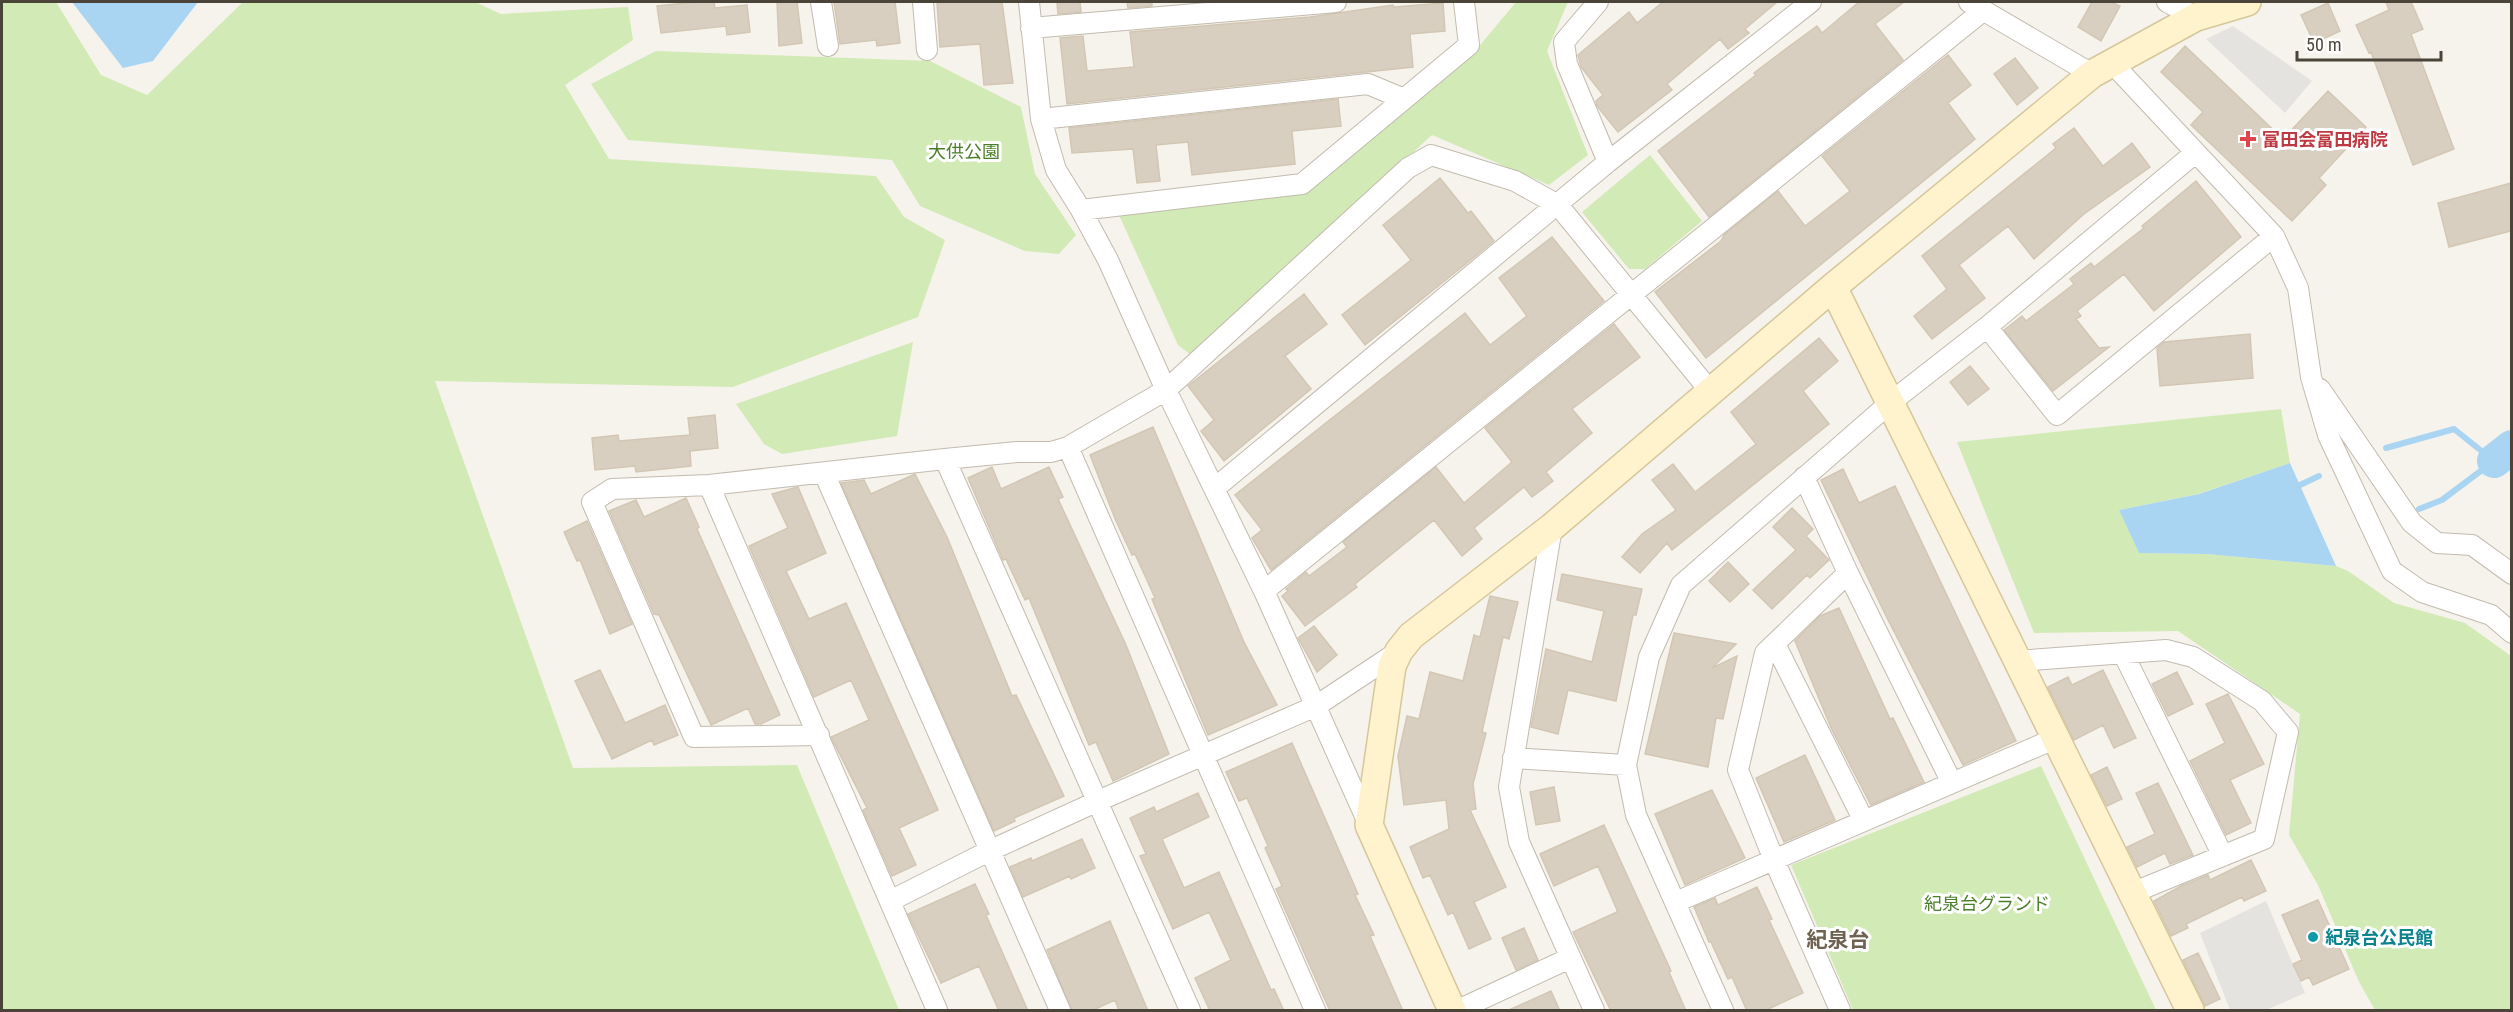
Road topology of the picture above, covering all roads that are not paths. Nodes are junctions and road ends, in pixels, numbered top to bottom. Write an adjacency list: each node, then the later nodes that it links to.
1 (821, 2): 13 (street)
2 (923, 2): 14 (street)
3 (1029, 2): 12 (street)
4 (1336, 2): 12 (street)
5 (1464, 2): 16 (street)
6 (1598, 2): 19 (street)
7 (1811, 2): 19 (street)
8 (2167, 2): 11 (street)
9 (2247, 2): 11 (street)
10 (1976, 6): 15 (street); 24 (street)
11 (2196, 17): 15 (street)
12 (1031, 28): 17 (street)
13 (828, 46)
14 (927, 50)
15 (2102, 69): 18 (street); 23 (street)
16 (1404, 99): 17 (street); 21 (street)
17 (1041, 119): 21 (street)
18 (2195, 153): 22 (street); 25 (street)
19 (1608, 162): 20 (street)
20 (1558, 205): 24 (street); 27 (street); 35 (street)
21 (1081, 210): 27 (street)
22 (2274, 236): 25 (street); 26 (street)
23 (1833, 287): 28 (street); 29 (street)
24 (1630, 294): 28 (street); 39 (street)
25 (1987, 327): 29 (street)
26 (2311, 377): 38 (street); 40 (street)
27 (1166, 390): 30 (street); 35 (street)
28 (1710, 391): 36 (street)
29 (1891, 402): 33 (street); 44 (street)
30 (1068, 447): 31 (street); 48 (street)
31 (945, 459): 32 (street); 52 (street)
32 (824, 473): 34 (street); 55 (street)
33 (1804, 477): 37 (street); 50 (street)
34 (709, 485): 46 (street); 46 (street)
35 (1215, 488): 39 (street)
36 (1552, 527): 42 (street); 49 (street)
37 (1848, 573): 41 (street); 51 (street)
38 (2511, 574)
39 (1264, 591): 45 (street)
40 (2511, 633)
41 (1775, 644): 53 (street); 57 (street)
42 (1399, 651): 45 (street); 54 (street)
43 (2123, 653): 44 (street); 56 (street); 56 (street)
44 (2017, 661): 47 (street)
45 (1316, 706): 48 (street); 54 (street)
46 (819, 735): 59 (street)
47 (2054, 739): 51 (street); 58 (street)
48 (1203, 755): 52 (street); 65 (street)
49 (1512, 758): 50 (street); 61 (street)
50 (1626, 765): 60 (street)
51 (1952, 783): 53 (street)
52 (1098, 801): 55 (street); 64 (street)
53 (1864, 822): 57 (street)
54 (1369, 825): 66 (street)
55 (989, 851): 59 (street); 63 (street)
56 (2223, 856): 58 (street)
57 (1774, 860): 60 (street); 70 (street)
58 (2132, 893): 71 (street)
59 (890, 901): 62 (street)
60 (1676, 902): 69 (street)
61 (1570, 958): 67 (street); 68 (street)
62 (937, 1011)
63 (1060, 1011)
64 (1190, 1011)
65 (1315, 1011)
66 (1452, 1011)
67 (1458, 1011)
68 (1594, 1011)
69 (1724, 1011)
70 (1840, 1011)
71 (2190, 1011)

